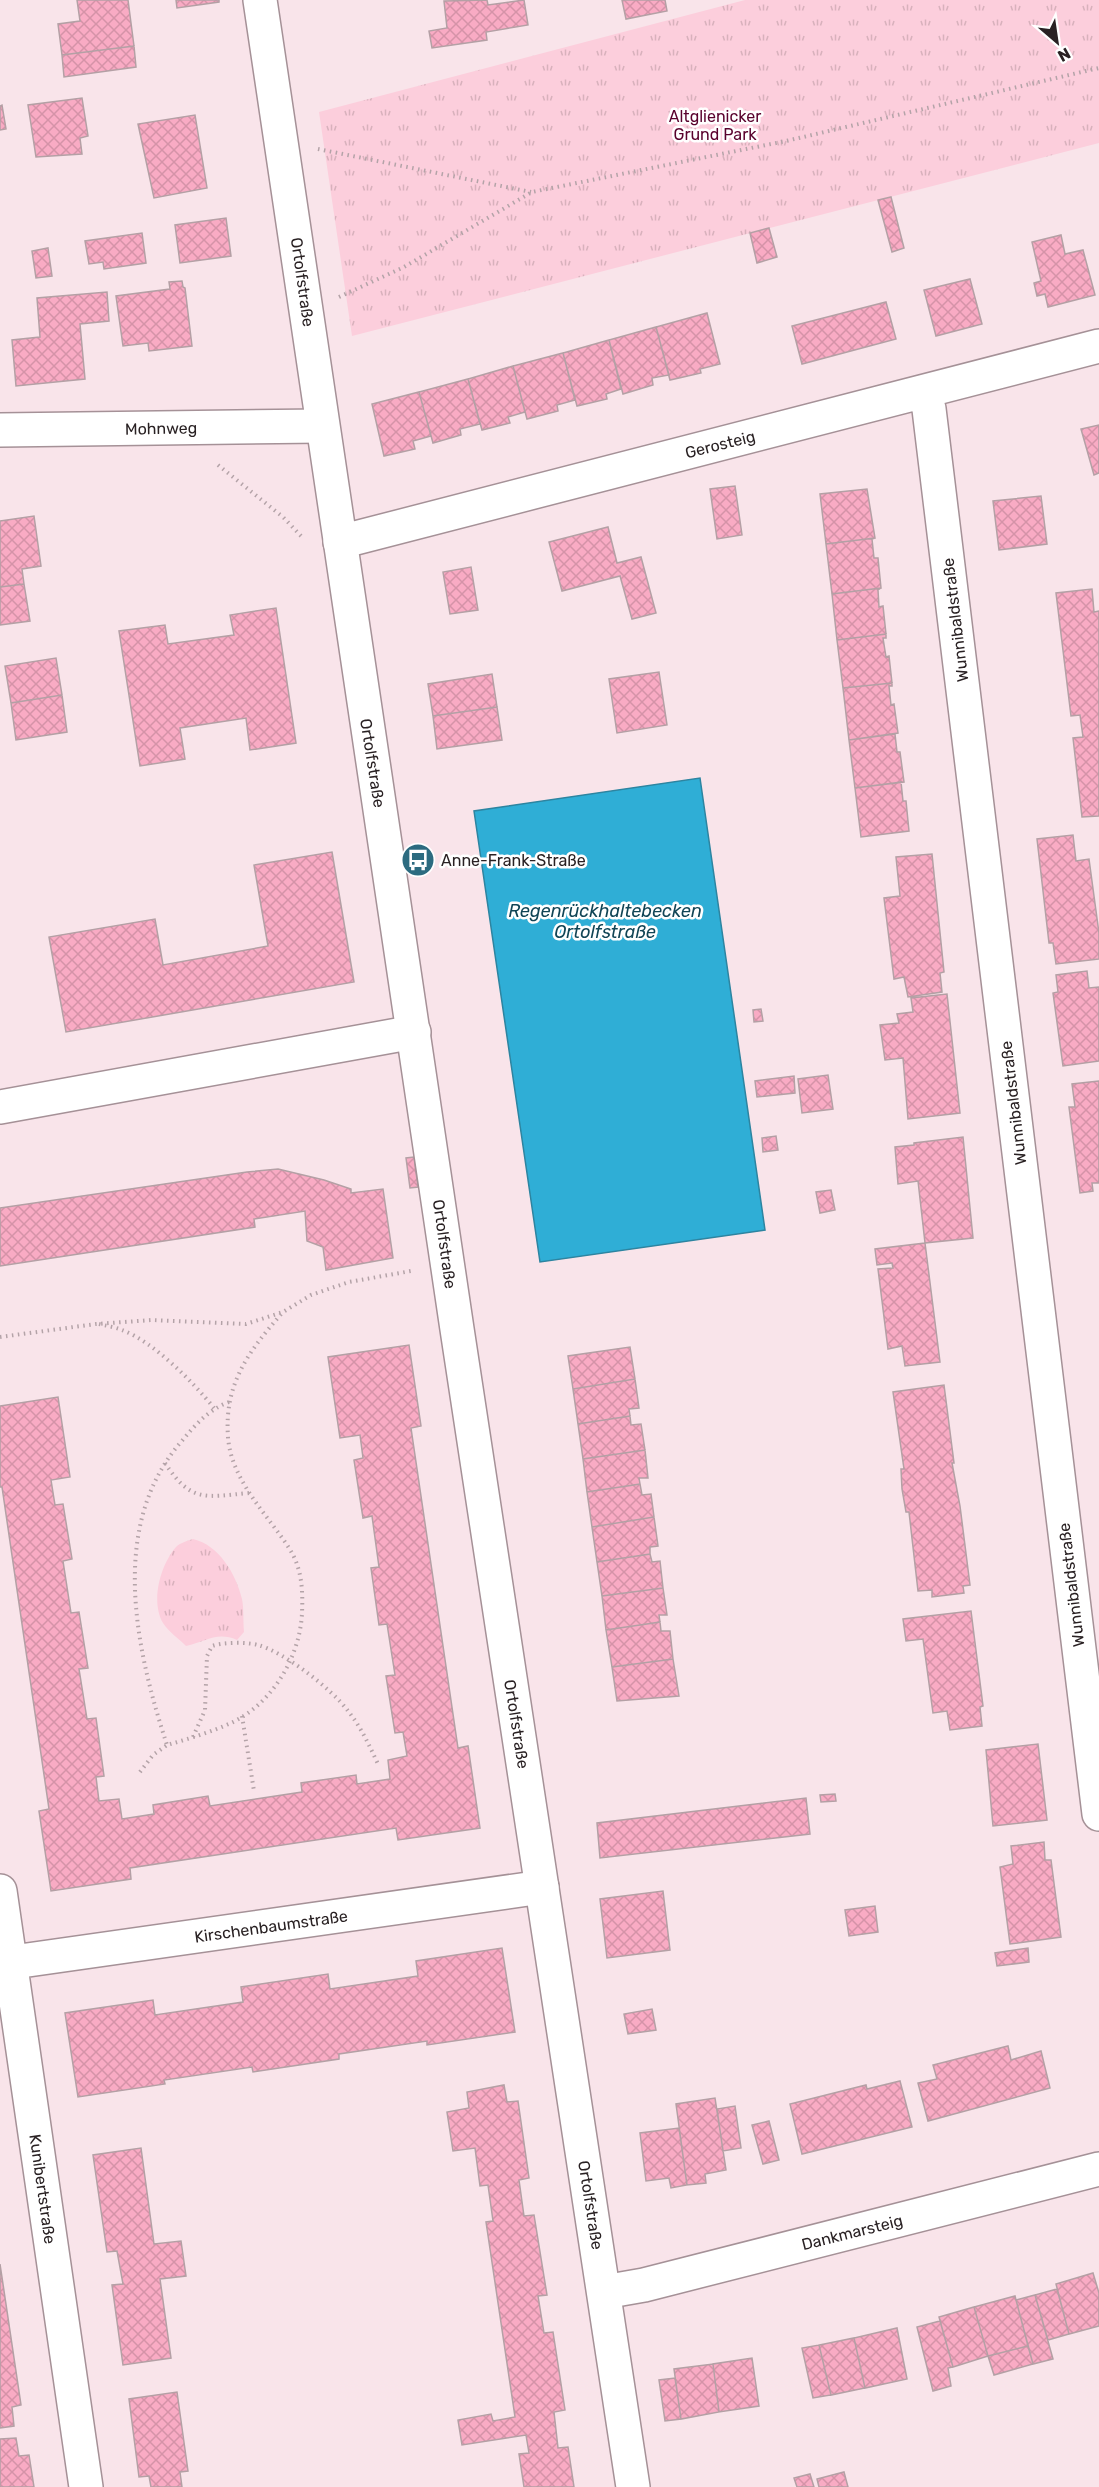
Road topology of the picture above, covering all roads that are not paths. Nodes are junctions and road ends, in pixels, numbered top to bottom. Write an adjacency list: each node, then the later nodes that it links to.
1 (260, 0): 4 (street, Ortolfstraße)
2 (1099, 346): 3 (street, Gerosteig)
3 (924, 392): 6 (street, Gerosteig); 9 (street, Wunnibaldstraße)
4 (322, 426): 5 (street, Mohnweg); 6 (street, Ortolfstraße)
5 (0, 430)
6 (340, 542): 7 (street, Ortolfstraße)
7 (414, 1032): 8 (street); 10 (street, Ortolfstraße)
8 (0, 1107)
9 (1099, 1814)
10 (542, 1887): 12 (street, Kirschenbaumstraße); 14 (street, Ortolfstraße)
11 (0, 1891): 12 (street, Kunibertstraße)
12 (5, 1963): 15 (street, Kunibertstraße)
13 (1099, 2169): 14 (street, Dankmarsteig)
14 (604, 2292): 16 (street, Ortolfstraße)
15 (86, 2487)
16 (633, 2487)

